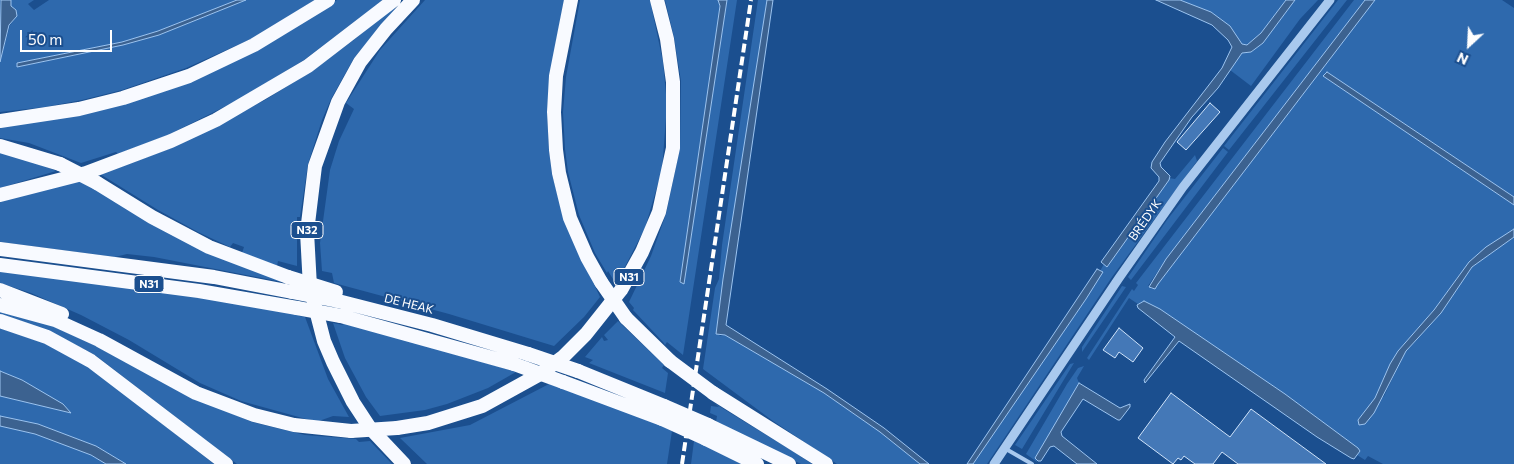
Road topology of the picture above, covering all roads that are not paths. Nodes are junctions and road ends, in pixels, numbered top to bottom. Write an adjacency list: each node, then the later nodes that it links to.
1 (328, 0): 7 (highway)
2 (394, 0): 9 (highway)
3 (413, 0): 21 (highway, N32)
4 (571, 0): 24 (highway, N31, bridge)
5 (657, 0): 16 (highway, N31, bridge)
6 (1330, 0): 19 (street, BRÉDYK)
7 (0, 121)
8 (0, 146): 13 (highway, N31, bridge)
9 (0, 195)
10 (0, 249): 13 (highway, DE HEAK / N31, bridge)
11 (0, 265): 17 (highway, DE HEAK / N31, bridge)
12 (0, 290): 16 (highway, N31)
13 (337, 297): 17 (highway, DE HEAK / N31, bridge)
14 (0, 304): 16 (highway, N31)
15 (0, 321): 20 (highway)
16 (222, 402)
17 (663, 412): 18 (highway, DE HEAK / N31, bridge)
18 (707, 432): 22 (highway, DE HEAK / N31); 23 (highway, DE HEAK / N31)
19 (1005, 448): 25 (street, BRÉDYK); 26 (lane)
20 (226, 464)
21 (404, 464)
22 (757, 464)
23 (789, 464)
24 (826, 464)
25 (994, 464)
26 (1032, 464)

